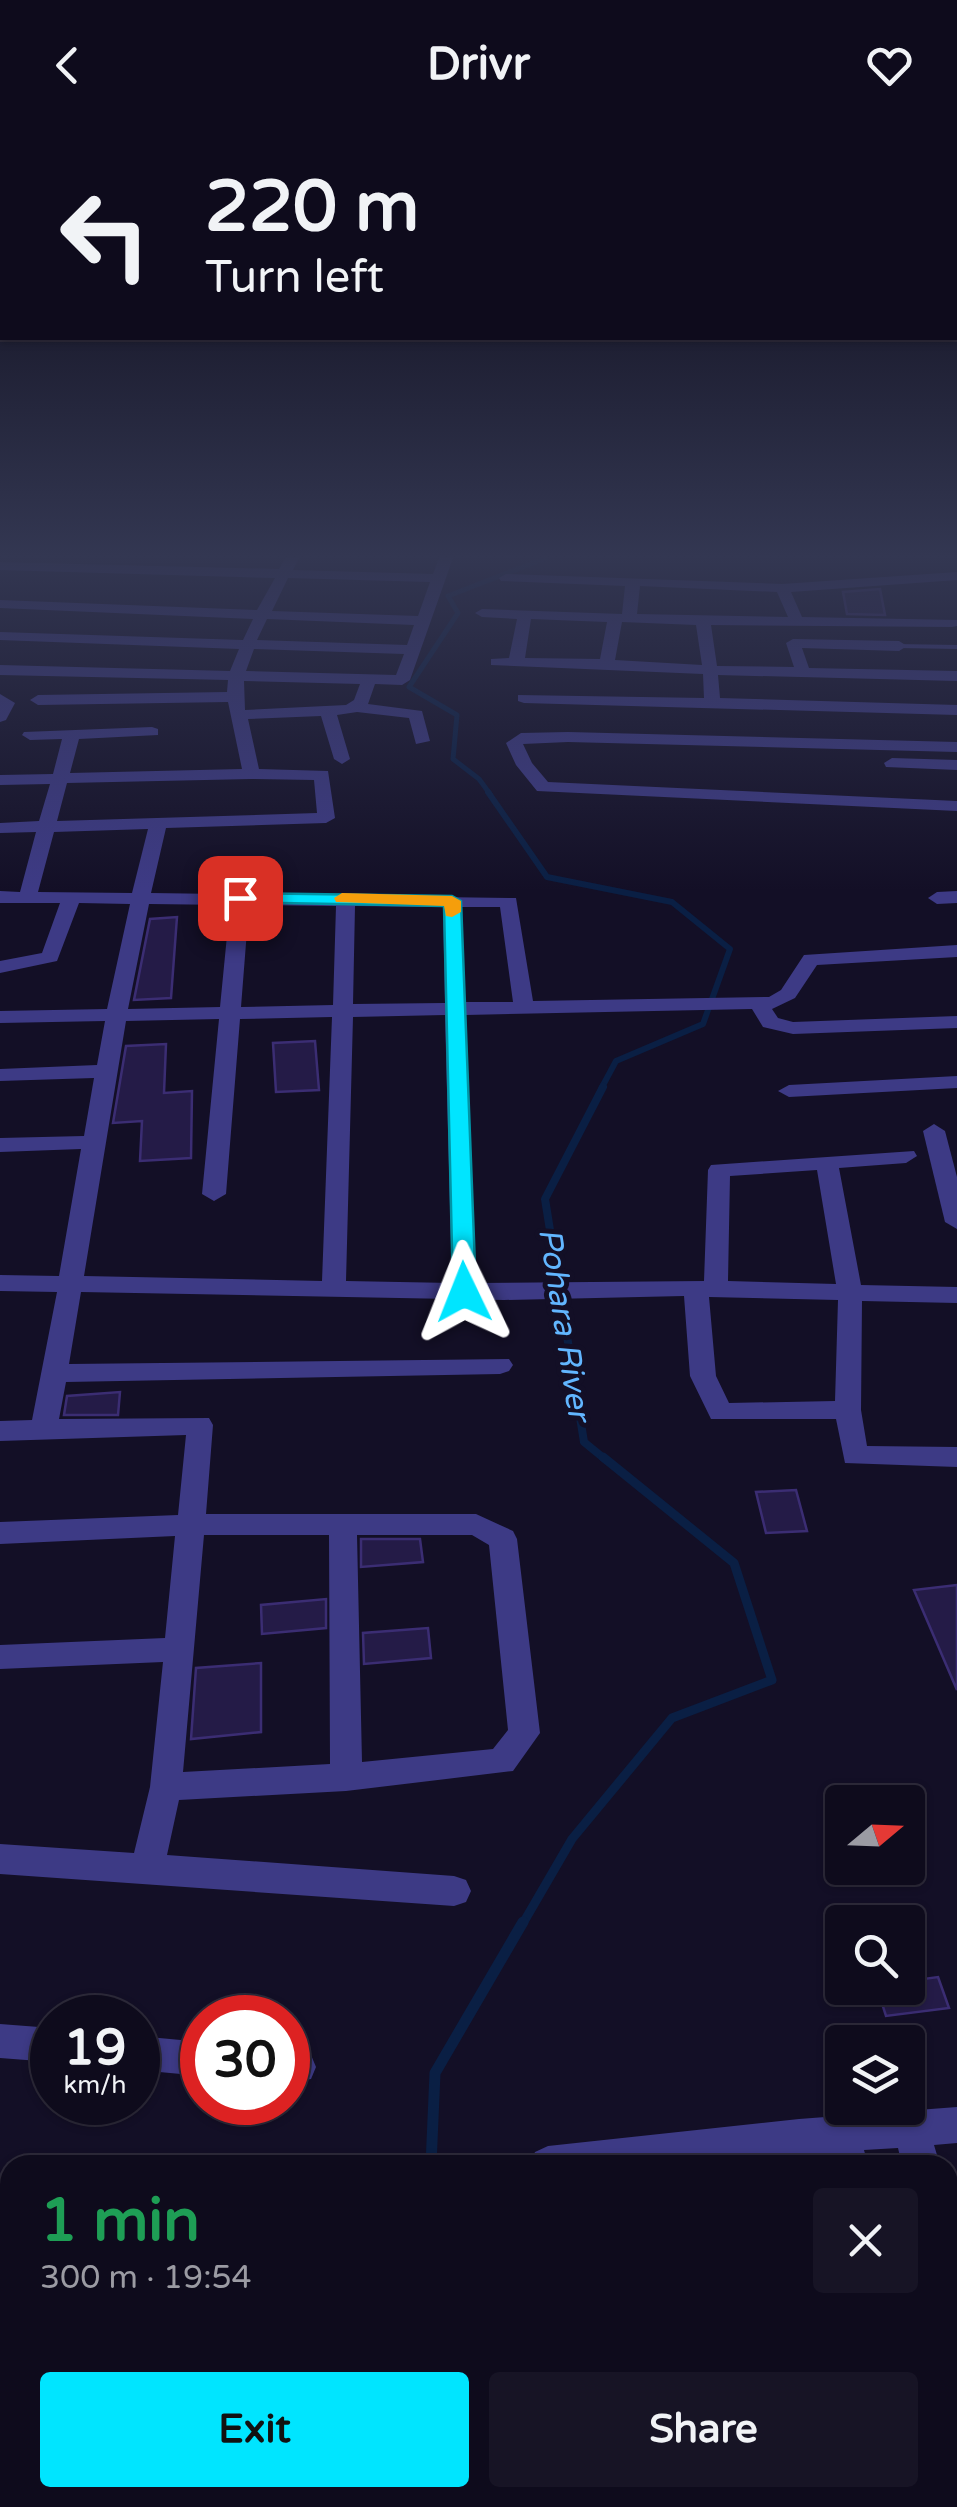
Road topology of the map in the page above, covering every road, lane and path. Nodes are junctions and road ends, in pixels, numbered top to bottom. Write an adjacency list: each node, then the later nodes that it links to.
1 (83, 669): 8 (street)
2 (239, 669): 11 (street)
3 (405, 669): 12 (street)
4 (692, 669): 7 (street)
5 (802, 669): 9 (street)
6 (0, 670): 8 (street)
7 (710, 670): 9 (street); 18 (street)
8 (81, 672): 11 (street)
9 (803, 672): 10 (street)
10 (957, 676)
11 (235, 678): 12 (street); 13 (street)
12 (369, 680): 19 (street)
13 (235, 696): 14 (street); 22 (street)
14 (154, 698): 17 (street); 28 (street)
15 (524, 698): 18 (street)
16 (0, 699): 23 (street)
17 (38, 700)
18 (712, 703): 20 (street)
19 (355, 707): 21 (street); 26 (street)
20 (957, 710)
21 (328, 711): 22 (street); 30 (street)
22 (238, 715): 32 (street)
23 (0, 717)
24 (72, 734): 25 (street); 28 (street); 33 (street)
25 (30, 735)
26 (422, 741)
27 (957, 747): 29 (street)
28 (151, 754): 32 (street); 33 (street)
29 (880, 755): 31 (street); 35 (street); 35 (street)
30 (342, 760)
31 (957, 765)
32 (251, 774): 37 (street)
33 (58, 779): 34 (street); 39 (street)
34 (0, 780)
35 (895, 805): 36 (street)
36 (957, 806)
37 (158, 826): 39 (street); 45 (street)
38 (0, 828): 39 (street)
39 (46, 828): 40 (street)
40 (28, 896): 41 (street); 42 (street)
41 (0, 897)
42 (70, 898): 45 (street); 48 (street)
43 (240, 898): 44 (street); 45 (street); 53 (street)
44 (346, 898): 46 (street); 52 (street)
45 (138, 900): 54 (street)
46 (452, 901): 50 (street); 51 (street)
47 (957, 951): 49 (street)
48 (0, 967)
49 (750, 1003): 50 (street); 56 (street)
50 (524, 1007): 51 (street)
51 (453, 1009): 52 (street); 72 (street)
52 (344, 1011): 53 (street); 70 (street)
53 (228, 1013): 54 (street); 66 (street)
54 (114, 1014): 55 (street); 57 (street)
55 (0, 1016)
56 (957, 1022)
57 (105, 1071): 58 (street); 62 (street)
58 (0, 1075)
59 (957, 1082): 60 (street)
60 (788, 1091)
61 (934, 1131): 67 (street)
62 (94, 1142): 63 (street); 69 (street)
63 (0, 1145)
64 (906, 1156): 65 (street)
65 (827, 1162): 71 (street); 73 (street)
66 (214, 1194)
67 (957, 1222)
68 (0, 1283): 69 (street)
69 (74, 1284): 70 (street); 76 (street)
70 (334, 1289): 72 (street)
71 (706, 1290): 72 (street); 73 (street); 77 (street)
72 (464, 1292)
73 (850, 1294): 74 (street); 77 (street)
74 (957, 1295)
75 (500, 1366): 76 (street)
76 (56, 1373): 78 (street)
77 (848, 1410): 80 (street)
78 (44, 1428): 79 (street); 82 (street)
79 (0, 1431)
80 (955, 1463)
81 (344, 1524): 82 (street); 86 (street); 86 (street)
82 (191, 1526): 83 (street); 84 (street)
83 (0, 1533)
84 (180, 1650): 85 (street); 87 (street)
85 (0, 1658)
86 (346, 1778): 87 (street)
87 (166, 1788): 89 (street)
88 (0, 1858): 89 (street)
89 (147, 1868): 90 (street)
90 (454, 1890)
91 (0, 2041): 92 (street)
92 (30, 2043)
93 (957, 2124): 94 (street)
94 (916, 2148): 95 (street)
95 (845, 2150): 96 (street)
96 (802, 2151): 97 (street)
97 (720, 2155)

